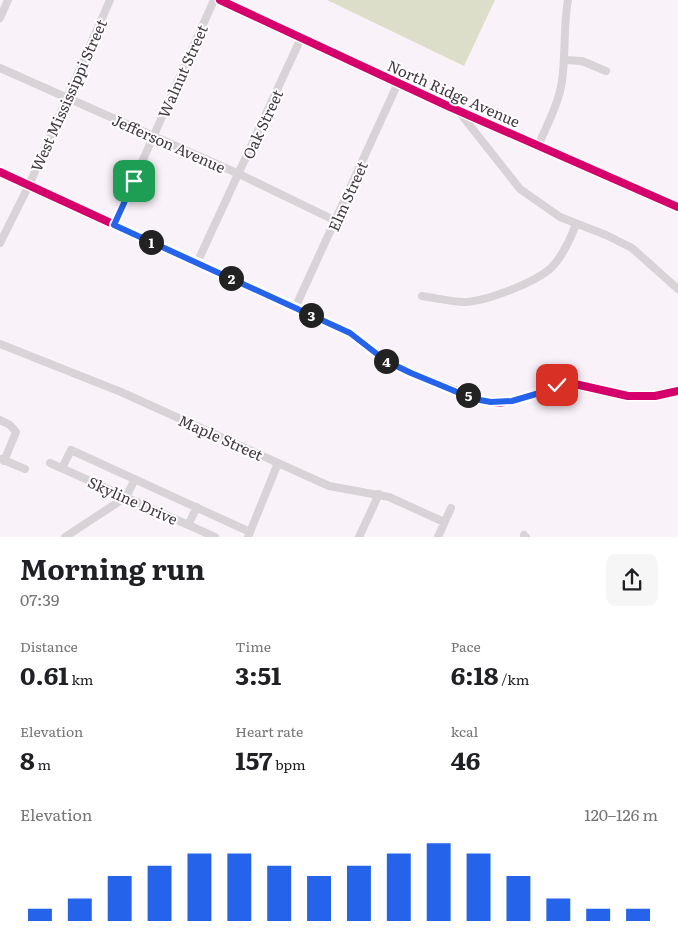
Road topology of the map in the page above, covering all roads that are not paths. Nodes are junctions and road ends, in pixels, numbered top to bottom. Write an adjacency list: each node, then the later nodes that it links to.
1 (8, 0): 6 (street)
2 (110, 0): 12 (street, West Mississippi Street)
3 (214, 0): 14 (street, Walnut Street)
4 (220, 0): 7 (street, North Ridge Avenue)
5 (568, 0): 8 (street)
6 (0, 18)
7 (302, 38): 11 (street, North Ridge Avenue); 17 (street, Oak Street)
8 (565, 60): 10 (street); 15 (street)
9 (0, 68): 12 (street, Jefferson Avenue)
10 (606, 72)
11 (398, 83): 13 (street, North Ridge Avenue); 20 (street, Elm Street)
12 (68, 97): 14 (street, Jefferson Avenue); 18 (street, West Mississippi Street)
13 (459, 111): 15 (street, North Ridge Avenue); 21 (street)
14 (153, 137): 17 (street, Jefferson Avenue); 22 (street, Walnut Street)
15 (538, 146): 19 (street, North Ridge Avenue)
16 (0, 172): 18 (street)
17 (239, 174): 20 (street, Jefferson Avenue); 24 (street, Oak Street)
18 (29, 185): 22 (street); 23 (street, West Mississippi Street)
19 (678, 207)
20 (336, 221): 27 (street, Elm Street)
21 (576, 224): 25 (street); 26 (street)
22 (114, 225): 24 (street)
23 (0, 243)
24 (197, 263): 27 (street)
25 (678, 289)
26 (422, 296)
27 (295, 308): 29 (street)
28 (0, 344): 33 (street, Maple Street)
29 (678, 391)
30 (0, 420): 31 (street)
31 (2, 460): 35 (street)
32 (50, 463): 34 (street, Skyline Drive)
33 (278, 463): 37 (street, Maple Street); 43 (street)
34 (62, 468): 36 (street); 38 (street, Skyline Drive)
35 (25, 469)
36 (135, 479): 38 (street); 39 (street)
37 (379, 494): 41 (street, Maple Street); 46 (street)
38 (126, 497): 42 (street, Skyline Drive); 44 (street)
39 (197, 507): 42 (street); 43 (street)
40 (451, 508): 41 (street)
41 (444, 522): 47 (street)
42 (188, 525): 45 (street, Skyline Drive)
43 (249, 534)
44 (65, 537)
45 (215, 537)
46 (359, 537)
47 (438, 537)

